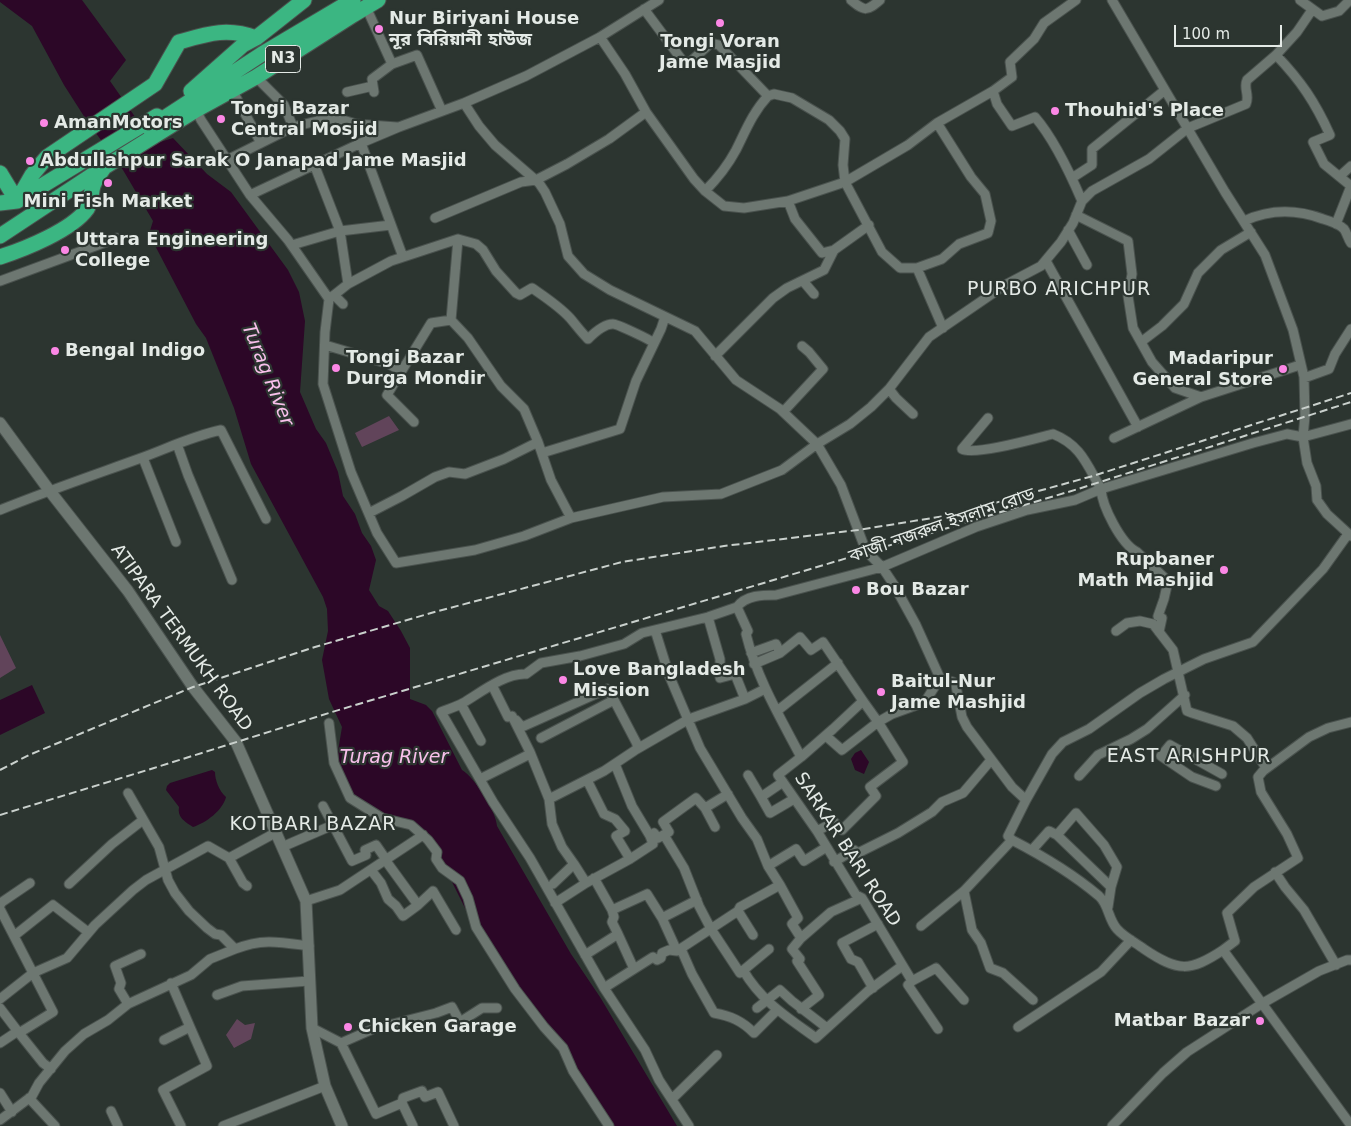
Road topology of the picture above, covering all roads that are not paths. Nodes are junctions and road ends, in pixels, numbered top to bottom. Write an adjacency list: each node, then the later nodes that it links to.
1 (304, 0): 13 (highway, N3)
2 (660, 0): 10 (street)
3 (851, 0): 4 (street)
4 (880, 0)
5 (1076, 0): 19 (street)
6 (1112, 0): 18 (street)
7 (1300, 0): 11 (street)
8 (1350, 0): 11 (street)
9 (366, 2): 15 (street); 16 (highway, N3); 32 (highway)
10 (644, 9): 12 (street); 21 (street)
11 (1312, 10): 14 (street)
12 (600, 37): 22 (street); 24 (street)
13 (256, 38): 32 (highway, N3); 45 (highway)
14 (1276, 55): 29 (street); 37 (street)
15 (392, 64): 20 (street); 23 (street)
16 (256, 77): 17 (highway, N3); 27 (street)
17 (232, 90): 25 (highway, N3); 30 (street)
18 (1165, 90): 29 (street); 38 (street)
19 (993, 91): 26 (street); 38 (street)
20 (347, 92)
21 (768, 96): 40 (street); 42 (street)
22 (464, 103): 23 (street); 39 (street)
23 (442, 111): 28 (street)
24 (646, 112): 39 (street); 42 (street)
25 (191, 114): 32 (highway, N3); 33 (street)
26 (937, 123): 40 (street); 67 (street)
27 (293, 127): 28 (street); 30 (street)
28 (399, 127): 31 (street)
29 (1188, 128): 47 (street); 50 (street)
30 (261, 143): 33 (street)
31 (361, 143): 34 (street); 52 (street)
32 (101, 160): 45 (highway, N3); 56 (highway, N3); 63 (highway)
33 (227, 160): 43 (street)
34 (314, 164): 43 (street); 55 (street)
35 (1351, 166): 37 (street)
36 (0, 174): 45 (highway)
37 (1340, 176): 41 (street)
38 (1072, 178): 47 (street)
39 (536, 180): 49 (street); 74 (street)
40 (845, 182): 46 (street); 53 (street)
41 (1351, 186): 51 (street)
42 (705, 191): 46 (street)
43 (250, 195): 61 (street)
44 (1, 200): 45 (highway)
45 (18, 201)
46 (788, 201): 62 (street)
47 (1082, 201): 48 (street)
48 (1076, 215): 54 (street); 78 (street)
49 (435, 218)
50 (1244, 221): 51 (street); 57 (street)
51 (1336, 224): 60 (street)
52 (391, 225): 55 (street); 64 (street)
53 (869, 225): 62 (street); 67 (street)
54 (1068, 230): 65 (street); 66 (street)
55 (340, 231): 61 (street); 70 (street)
56 (1, 232)
57 (1251, 232): 78 (street); 83 (street)
58 (117, 238): 68 (street)
59 (458, 239): 64 (street); 75 (street); 79 (street)
60 (1351, 243)
61 (292, 245): 72 (street)
62 (834, 250): 69 (street)
63 (0, 257)
64 (403, 257): 70 (street)
65 (1046, 261): 76 (street); 94 (street)
66 (1087, 265)
67 (917, 268): 76 (street)
68 (0, 281)
69 (803, 281): 71 (street); 82 (street)
70 (348, 284): 72 (street)
71 (814, 294)
72 (332, 297): 73 (street); 80 (street)
73 (343, 304)
74 (665, 317): 79 (street); 82 (street)
75 (451, 320): 84 (street); 97 (street)
76 (943, 328): 86 (street)
77 (1351, 329): 85 (street)
78 (1141, 342): 87 (street)
79 (654, 343): 100 (street)
80 (325, 345): 84 (street); 105 (street)
81 (802, 346): 88 (street)
82 (715, 356): 88 (street)
83 (1300, 365): 85 (street); 87 (street)
84 (401, 371): 91 (street)
85 (1304, 378): 95 (street)
86 (889, 389): 89 (street); 99 (street)
87 (1201, 397): 94 (street)
88 (783, 412): 99 (street)
89 (913, 414)
90 (988, 418): 102 (street)
91 (414, 422)
92 (0, 423): 103 (main road, ATIPARA TERMUKH ROAD)
93 (1351, 424): 95 (street, কাজী নজরুল ইসলাম রোড)
94 (1138, 427): 96 (street)
95 (1303, 437): 102 (street, কাজী নজরুল ইসলাম রোড); 108 (street)
96 (1114, 438)
97 (538, 442): 100 (street); 105 (street)
98 (177, 444): 101 (street); 107 (street); 111 (street)
99 (817, 444): 106 (street); 110 (street)
100 (542, 453): 106 (street)
101 (143, 458): 103 (street); 109 (street)
102 (1101, 489): 110 (street, কাজী নজরুল ইসলাম রোড); 116 (street)
103 (49, 490): 104 (street); 164 (main road, ATIPARA TERMUKH ROAD)
104 (0, 510)
105 (369, 513): 106 (street)
106 (572, 518)
107 (266, 519)
108 (1350, 535): 121 (street)
109 (176, 542)
110 (882, 567): 112 (street, কাজী নজরুল ইসলাম রোড); 122 (street)
111 (232, 580)
112 (738, 607): 113 (street); 117 (street, SARKAR BARI ROAD)
113 (708, 617): 114 (street); 127 (street)
114 (656, 630): 123 (street); 132 (street)
115 (1116, 631): 116 (street)
116 (1159, 632): 121 (street)
117 (751, 653): 118 (street); 120 (street, SARKAR BARI ROAD)
118 (780, 654): 119 (street); 120 (street)
119 (838, 663): 128 (street); 130 (street)
120 (754, 664): 124 (street, SARKAR BARI ROAD)
121 (1179, 672): 125 (street); 157 (street)
122 (940, 678): 133 (street); 142 (street)
123 (492, 685): 129 (street); 131 (street)
124 (765, 689): 127 (street); 130 (street, SARKAR BARI ROAD)
125 (1185, 695): 144 (street); 147 (street)
126 (614, 700): 131 (street); 137 (street); 139 (street)
127 (746, 700): 132 (street)
128 (863, 701): 133 (street); 136 (street)
129 (461, 704): 138 (street); 148 (street)
130 (777, 711): 141 (street, SARKAR BARI ROAD)
131 (512, 716): 140 (street)
132 (689, 719): 139 (street); 153 (street)
133 (878, 722): 136 (street); 163 (street)
134 (1351, 722): 144 (street)
135 (330, 723): 165 (street)
136 (826, 736): 141 (street)
137 (541, 738)
138 (481, 741)
139 (637, 748): 143 (street)
140 (530, 754): 148 (street); 155 (street)
141 (801, 757): 150 (street, SARKAR BARI ROAD)
142 (991, 760): 157 (street); 176 (street)
143 (615, 764): 149 (street); 168 (street)
144 (1266, 768): 181 (street)
145 (1222, 774): 151 (street)
146 (748, 775): 154 (street)
147 (1079, 776)
148 (480, 779): 193 (street)
149 (587, 780): 155 (street); 174 (street)
150 (783, 782): 154 (street); 156 (street, SARKAR BARI ROAD)
151 (1216, 786)
152 (128, 793): 160 (street)
153 (728, 794): 159 (street); 178 (street)
154 (761, 796): 156 (street)
155 (549, 799): 177 (street)
156 (794, 799): 163 (street, SARKAR BARI ROAD)
157 (1026, 800): 169 (street)
158 (323, 806): 161 (street)
159 (705, 808): 162 (street); 166 (street)
160 (143, 820): 179 (street); 184 (street)
161 (333, 825): 170 (street); 175 (street)
162 (715, 827)
163 (817, 831): 171 (street, SARKAR BARI ROAD)
164 (275, 833): 170 (main road, ATIPARA TERMUKH ROAD); 173 (street)
165 (423, 835): 175 (street); 268 (street)
166 (664, 835): 168 (street); 191 (street)
167 (1057, 835): 172 (street); 188 (street); 188 (street)
168 (650, 836): 174 (street)
169 (1012, 840): 172 (street); 189 (street)
170 (282, 847): 192 (main road, ATIPARA TERMUKH ROAD)
171 (825, 848): 176 (street, SARKAR BARI ROAD); 178 (street)
172 (1032, 850): 196 (street)
173 (229, 858): 179 (street); 187 (street)
174 (630, 859): 182 (street)
175 (386, 860): 180 (street); 195 (street)
176 (834, 862): 190 (street, SARKAR BARI ROAD)
177 (574, 864): 182 (street); 185 (street)
178 (768, 866): 186 (street)
179 (164, 870): 205 (street); 212 (street)
180 (371, 870): 192 (street); 195 (street)
181 (1275, 872): 215 (street); 219 (street)
182 (590, 880): 193 (street); 198 (street)
183 (30, 883): 194 (street)
184 (68, 884)
185 (553, 884)
186 (780, 885): 199 (street); 209 (street)
187 (246, 886)
188 (1111, 886): 196 (street)
189 (964, 891): 202 (street); 232 (street)
190 (862, 898): 201 (street, SARKAR BARI ROAD); 209 (street)
191 (697, 900): 200 (street); 203 (street)
192 (306, 901): 211 (main road, ATIPARA TERMUKH ROAD)
193 (555, 903): 217 (street)
194 (0, 904)
195 (418, 906): 204 (street)
196 (1108, 907): 210 (street)
197 (0, 909): 208 (street)
198 (612, 910): 200 (street); 206 (street)
199 (738, 911): 203 (street); 207 (street)
200 (662, 918): 213 (street)
201 (878, 924): 220 (street, SARKAR BARI ROAD); 228 (street)
202 (921, 926)
203 (711, 929): 213 (street); 222 (street)
204 (456, 930)
205 (88, 932): 208 (street); 223 (street)
206 (618, 934): 217 (street); 221 (street)
207 (753, 935)
208 (14, 936): 223 (street)
209 (801, 938): 239 (street)
210 (1131, 940): 215 (street); 242 (street)
211 (309, 946): 212 (street); 224 (main road, ATIPARA TERMUKH ROAD)
212 (235, 949): 226 (street)
213 (679, 950): 221 (street); 240 (street)
214 (769, 950): 222 (street)
215 (1223, 950): 234 (street)
216 (141, 954): 235 (street)
217 (585, 955): 227 (street)
218 (1351, 960): 219 (street)
219 (1336, 965): 234 (street)
220 (902, 966): 225 (street, SARKAR BARI ROAD); 228 (street)
221 (634, 969): 227 (street)
222 (744, 970): 233 (street)
223 (33, 973): 230 (street); 246 (street)
224 (309, 980): 229 (street); 243 (main road, ATIPARA TERMUKH ROAD)
225 (912, 981): 231 (street); 245 (street, SARKAR BARI ROAD)
226 (171, 983): 235 (street); 241 (street)
227 (604, 988): 255 (street)
228 (872, 988): 244 (street)
229 (217, 995)
230 (0, 998)
231 (964, 1000)
232 (1033, 1000)
233 (766, 1001): 238 (street); 239 (street); 240 (street)
234 (1263, 1003): 260 (street); 270 (street)
235 (128, 1004): 251 (street)
236 (0, 1008): 246 (street)
237 (497, 1008): 249 (street)
238 (757, 1008)
239 (801, 1009): 244 (street)
240 (777, 1010): 244 (street)
241 (190, 1027): 247 (street); 263 (street)
242 (1018, 1027)
243 (312, 1028): 249 (street); 252 (main road, ATIPARA TERMUKH ROAD)
244 (827, 1028)
245 (938, 1030)
246 (18, 1032): 248 (street); 251 (street)
247 (164, 1040)
248 (0, 1043)
249 (341, 1043): 256 (street)
250 (717, 1055): 255 (street)
251 (51, 1069): 254 (street)
252 (325, 1086): 264 (street); 265 (main road, ATIPARA TERMUKH ROAD)
253 (0, 1093): 258 (street)
254 (29, 1098): 258 (street); 261 (street)
255 (672, 1099): 269 (street)
256 (402, 1103): 266 (street); 267 (street)
257 (111, 1111): 262 (street)
258 (12, 1112): 259 (street)
259 (0, 1120)
260 (1349, 1124)
261 (55, 1126)
262 (118, 1126)
263 (181, 1126)
264 (223, 1126)
265 (342, 1126)
266 (413, 1126)
267 (454, 1126)
268 (609, 1126)
269 (689, 1126)
270 (1112, 1126)

